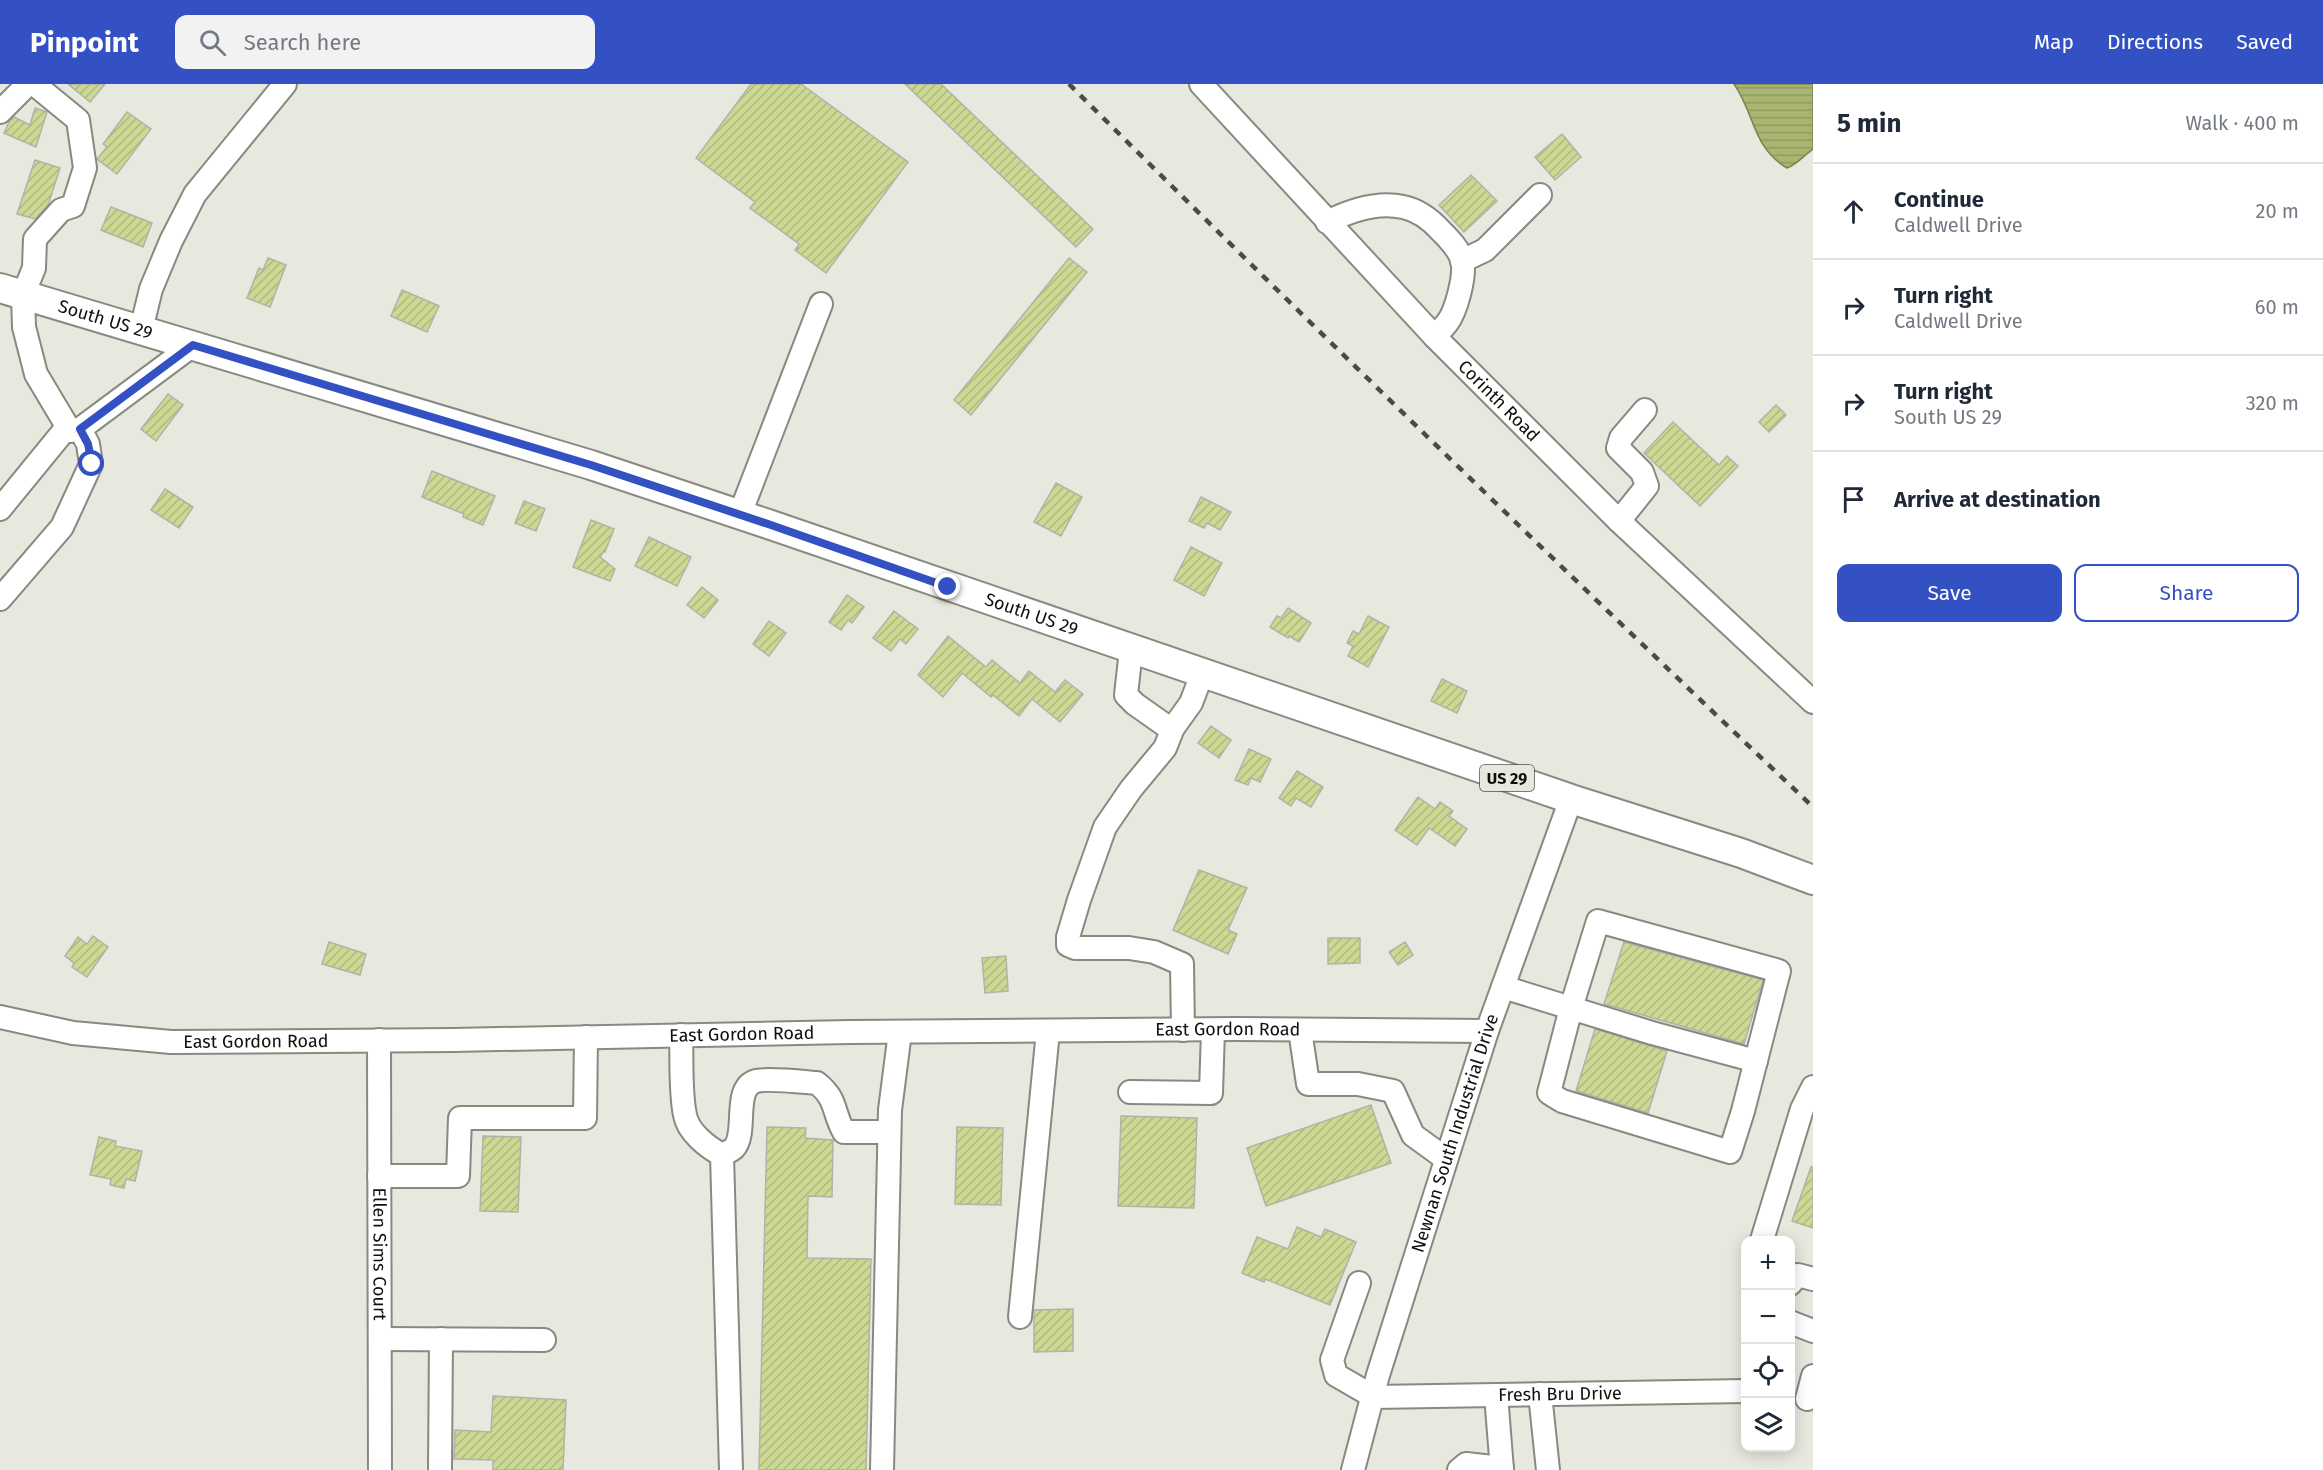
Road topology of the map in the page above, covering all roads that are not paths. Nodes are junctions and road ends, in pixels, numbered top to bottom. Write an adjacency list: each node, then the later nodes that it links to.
1 (28, 84): 5 (street)
2 (34, 84): 9 (street)
3 (285, 84): 11 (street)
4 (1201, 84): 7 (street, Corinth Road)
5 (0, 112)
6 (1540, 195): 8 (street)
7 (1327, 222): 8 (street); 12 (street, Corinth Road)
8 (1462, 261): 12 (street)
9 (12, 292): 11 (main road, South US 29 / US 29); 15 (street)
10 (821, 304): 17 (street)
11 (141, 330): 13 (main road, South US 29 / US 29)
12 (1434, 337): 18 (street, Corinth Road)
13 (193, 345): 15 (street); 17 (main road, South US 29 / US 29)
14 (1646, 410): 18 (street)
15 (75, 430): 16 (street); 19 (street)
16 (0, 508)
17 (740, 514): 20 (main road, South US 29 / US 29)
18 (1619, 521): 22 (street, Corinth Road)
19 (0, 599)
20 (1131, 650): 21 (main road, South US 29 / US 29); 23 (street)
21 (1202, 674): 23 (street); 24 (main road, US 29)
22 (1813, 702)
23 (1173, 728): 29 (street)
24 (1571, 800): 25 (main road, US 29); 26 (street, Newnan South Industrial Drive)
25 (1813, 880)
26 (1503, 987): 27 (street); 33 (street, Newnan South Industrial Drive)
27 (1571, 1008): 38 (street); 38 (street); 38 (street)
28 (0, 1017): 37 (street, East Gordon Road)
29 (1183, 1030): 30 (street, East Gordon Road); 32 (street, East Gordon Road)
30 (1214, 1030): 31 (street, East Gordon Road); 40 (street)
31 (1300, 1030): 33 (street, East Gordon Road); 43 (street)
32 (1048, 1031): 34 (street, East Gordon Road); 49 (street)
33 (1487, 1031): 43 (street, Newnan South Industrial Drive)
34 (900, 1032): 35 (street, East Gordon Road); 41 (street)
35 (681, 1035): 36 (street, East Gordon Road); 42 (street)
36 (586, 1037): 37 (street, East Gordon Road); 44 (street)
37 (379, 1040): 44 (street, Ellen Sims Court)
38 (1756, 1061)
39 (1813, 1087): 45 (street)
40 (1130, 1092)
41 (890, 1132): 42 (street); 65 (street)
42 (722, 1155): 64 (street)
43 (1446, 1159): 59 (street, Newnan South Industrial Drive)
44 (379, 1176): 52 (street, Ellen Sims Court)
45 (1763, 1236)
46 (1795, 1279): 47 (street)
47 (1813, 1279)
48 (1359, 1283): 59 (street)
49 (1020, 1317)
50 (1795, 1324): 51 (street)
51 (1813, 1331)
52 (380, 1339): 53 (street); 62 (street, Ellen Sims Court)
53 (441, 1340): 54 (street); 63 (street)
54 (544, 1340)
55 (1813, 1376): 60 (street)
56 (1741, 1391): 57 (street, Fresh Bru Drive)
57 (1540, 1394): 58 (street, Fresh Bru Drive); 68 (street)
58 (1496, 1395): 59 (street, Fresh Bru Drive); 61 (street)
59 (1374, 1397): 66 (street, Newnan South Industrial Drive)
60 (1804, 1398)
61 (1502, 1469): 67 (street)
62 (380, 1470)
63 (440, 1470)
64 (731, 1470)
65 (882, 1470)
66 (1353, 1470)
67 (1459, 1470)
68 (1548, 1470)

